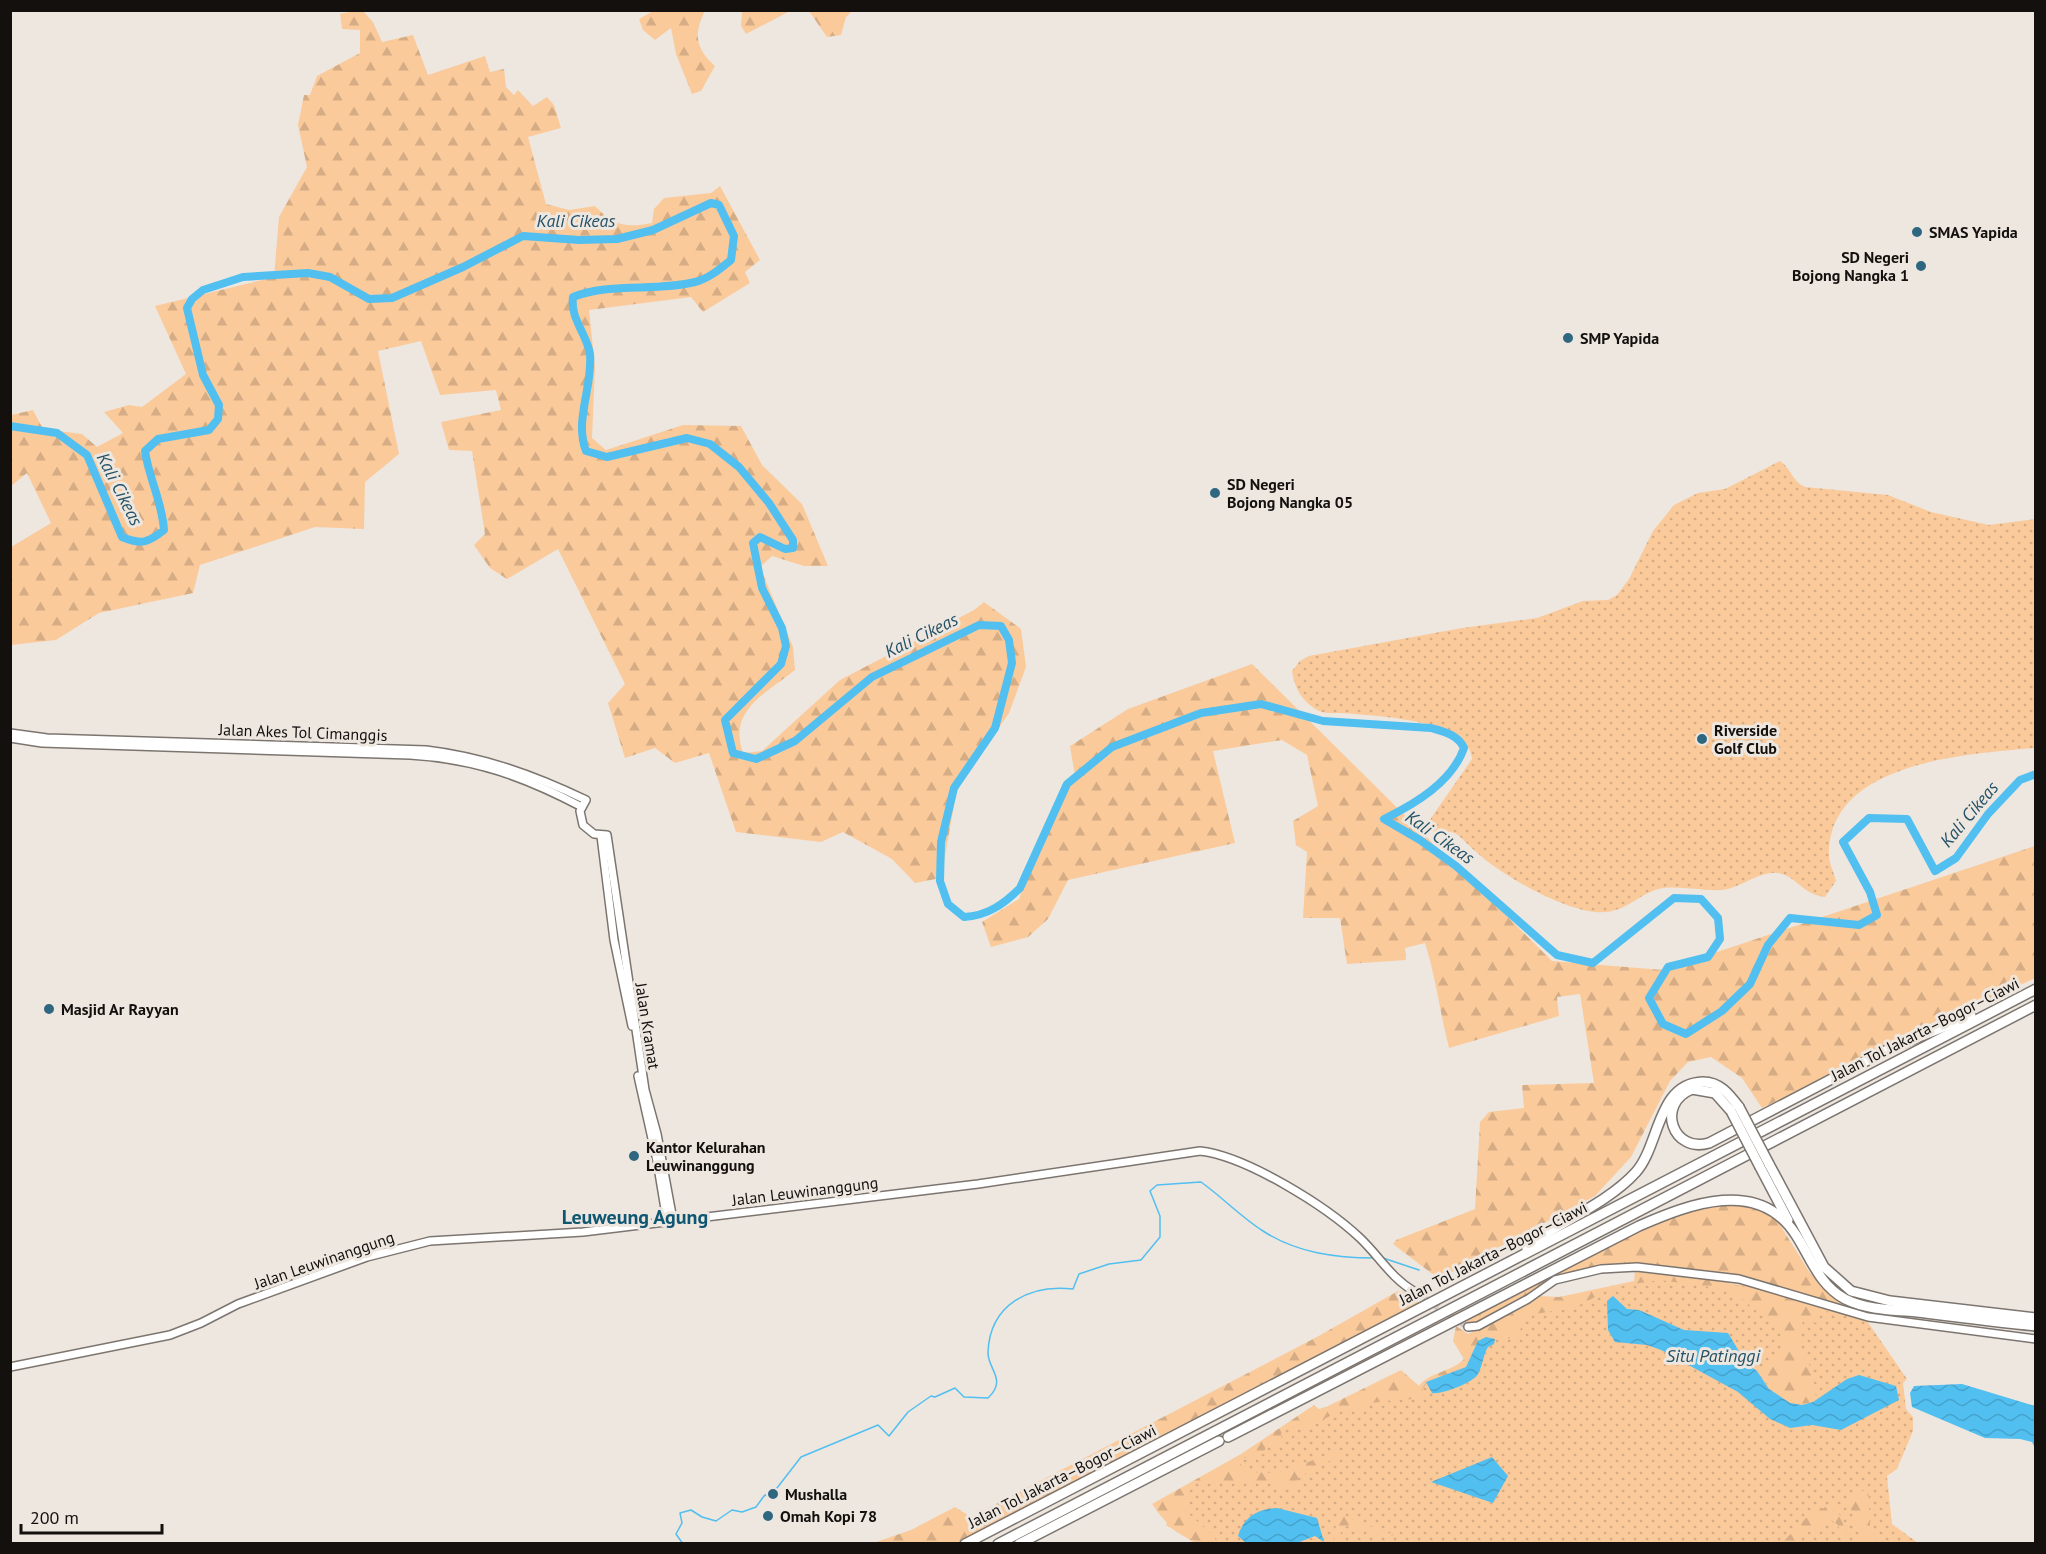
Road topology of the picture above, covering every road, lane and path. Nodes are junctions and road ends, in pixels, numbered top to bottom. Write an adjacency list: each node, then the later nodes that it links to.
1 (10, 733): 3 (main road, Jalan Akes Tol Cimanggis)
2 (10, 738): 3 (main road, Jalan Akes Tol Cimanggis)
3 (426, 753): 4 (main road, Jalan Akes Tol Cimanggis)
4 (604, 836): 10 (main road, Jalan Kramat)
5 (2036, 989): 6 (highway, Jalan Tol Jakarta–Bogor–Ciawi)
6 (2020, 996): 8 (highway); 12 (highway, Jalan Tol Jakarta–Bogor–Ciawi)
7 (2036, 1005): 20 (highway, Jalan Tol Jakarta–Bogor–Ciawi)
8 (1735, 1109): 9 (highway, bridge); 12 (highway)
9 (1764, 1165): 11 (highway); 14 (highway)
10 (670, 1221): 13 (main road, Jalan Leuwinanggung); 18 (main road, Jalan Leuwinanggung)
11 (1795, 1233): 15 (highway); 21 (highway)
12 (1518, 1256): 19 (highway, Jalan Tol Jakarta–Bogor–Ciawi)
13 (1415, 1292)
14 (2036, 1318)
15 (2036, 1326)
16 (1468, 1327): 17 (main road)
17 (2036, 1339)
18 (10, 1367)
19 (965, 1544)
20 (998, 1544)
21 (1019, 1544)

